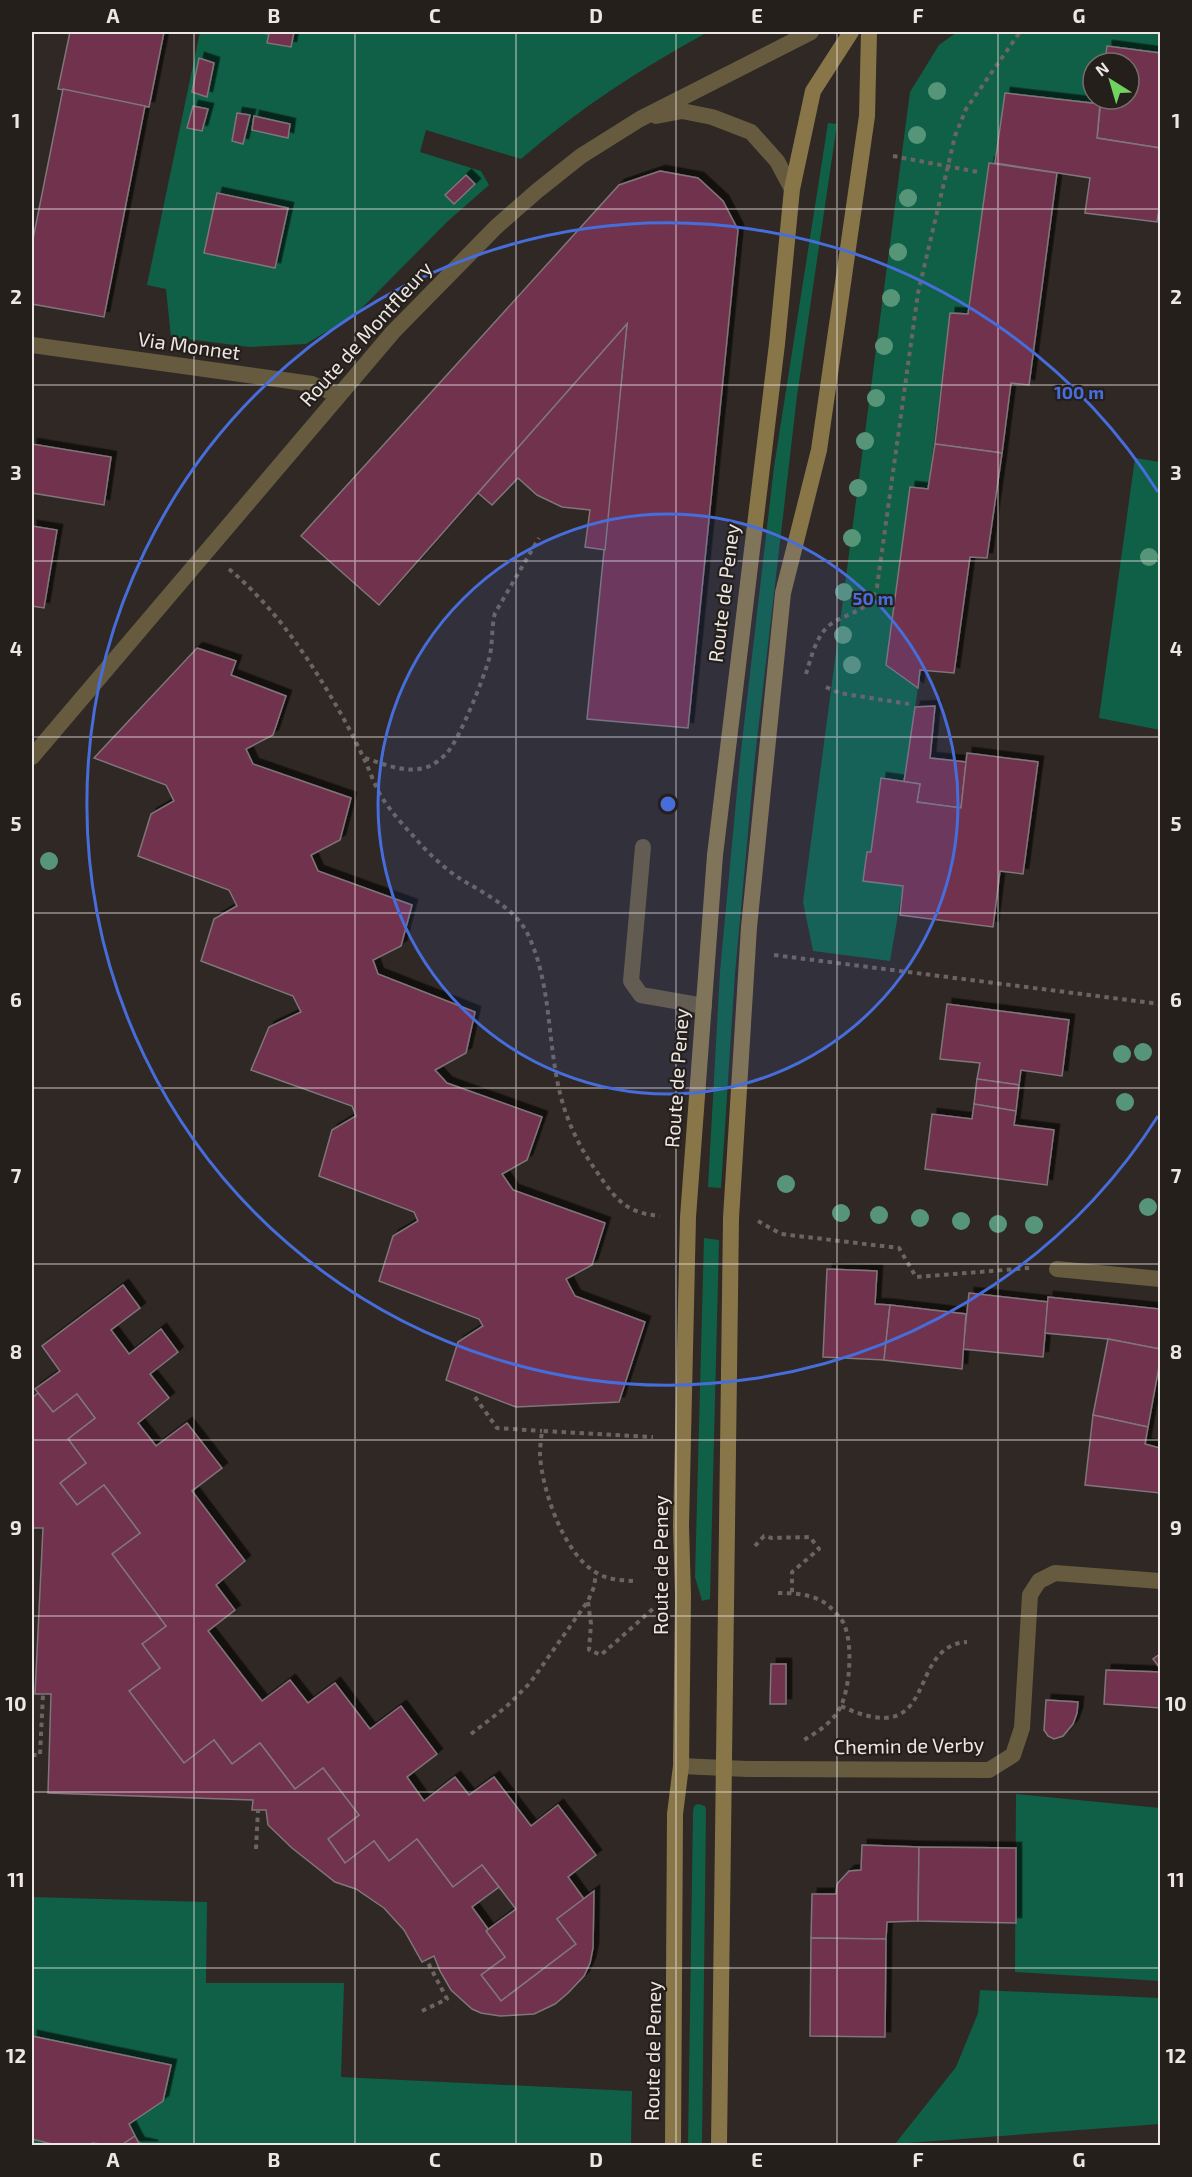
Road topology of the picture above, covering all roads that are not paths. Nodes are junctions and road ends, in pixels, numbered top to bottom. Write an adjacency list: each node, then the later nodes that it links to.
1 (811, 32): 4 (street, Route de Montfleury)
2 (851, 32): 5 (main road, Route de Peney)
3 (869, 32): 15 (main road)
4 (640, 119): 5 (street); 7 (street, Route de Montfleury)
5 (792, 189): 10 (main road, Route de Peney)
6 (32, 345): 7 (street, Via Monnet)
7 (338, 395): 8 (street, Route de Montfleury)
8 (32, 757)
9 (642, 847): 10 (street)
10 (704, 1006): 14 (main road, Route de Peney)
11 (1057, 1269): 12 (street)
12 (1161, 1279)
13 (1161, 1581): 15 (street, Chemin de Verby)
14 (681, 1766): 15 (street, Chemin de Verby); 16 (main road, Route de Peney)
15 (724, 1768): 17 (main road)
16 (673, 2145)
17 (719, 2145)

